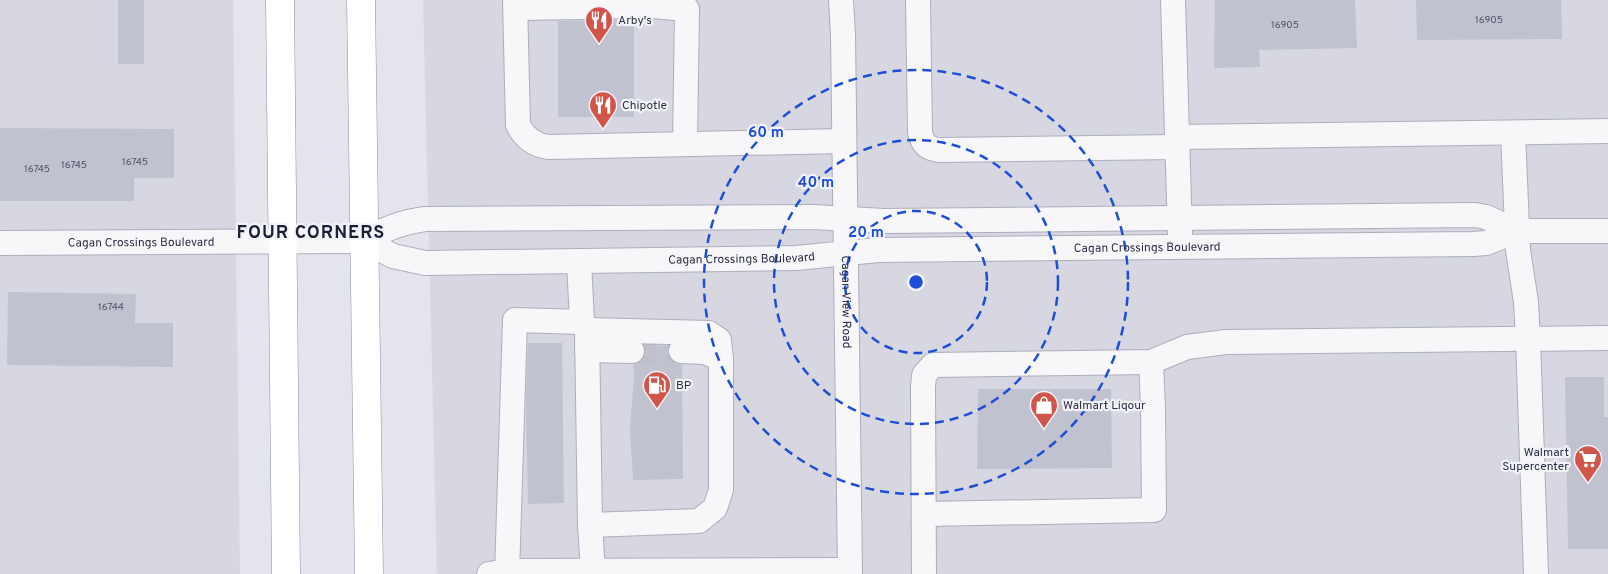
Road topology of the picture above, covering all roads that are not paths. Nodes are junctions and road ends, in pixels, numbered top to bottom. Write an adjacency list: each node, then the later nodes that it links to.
1 (280, 0): 16 (highway)
2 (362, 0): 17 (highway)
3 (842, 0): 9 (street, Cagan View Road)
4 (918, 0): 10 (street)
5 (1173, 0): 10 (street)
6 (515, 4): 11 (street); 11 (street)
7 (1608, 131): 8 (street)
8 (1513, 133): 10 (street); 14 (street)
9 (844, 141): 11 (street); 13 (street, Cagan View Road)
10 (1177, 142): 12 (street)
11 (685, 144)
12 (1180, 218): 13 (street); 14 (street); 19 (street)
13 (845, 219): 17 (street); 20 (street, Cagan View Road)
14 (1517, 231): 15 (street, Cagan Crossings Boulevard); 19 (street, Cagan Crossings Boulevard); 24 (street)
15 (1608, 232)
16 (282, 241): 17 (street, Cagan Crossings Boulevard); 18 (street, Cagan Crossings Boulevard); 34 (highway)
17 (364, 241): 21 (street, Cagan Crossings Boulevard); 35 (highway)
18 (0, 243)
19 (1180, 248): 20 (street, Cagan Crossings Boulevard)
20 (846, 254): 21 (street, Cagan Crossings Boulevard); 32 (street, Cagan View Road)
21 (579, 261): 22 (street)
22 (585, 334): 25 (street); 27 (street); 30 (street); 33 (street)
23 (1608, 338): 24 (street)
24 (1528, 339): 28 (street); 37 (street)
25 (632, 351)
26 (681, 351): 27 (street)
27 (721, 359): 30 (street)
28 (1151, 362): 29 (street); 29 (street)
29 (924, 514): 36 (street)
30 (590, 525): 31 (street)
31 (593, 571): 32 (street); 33 (street)
32 (850, 572)
33 (501, 573)
34 (286, 574)
35 (369, 574)
36 (924, 574)
37 (1536, 574)

